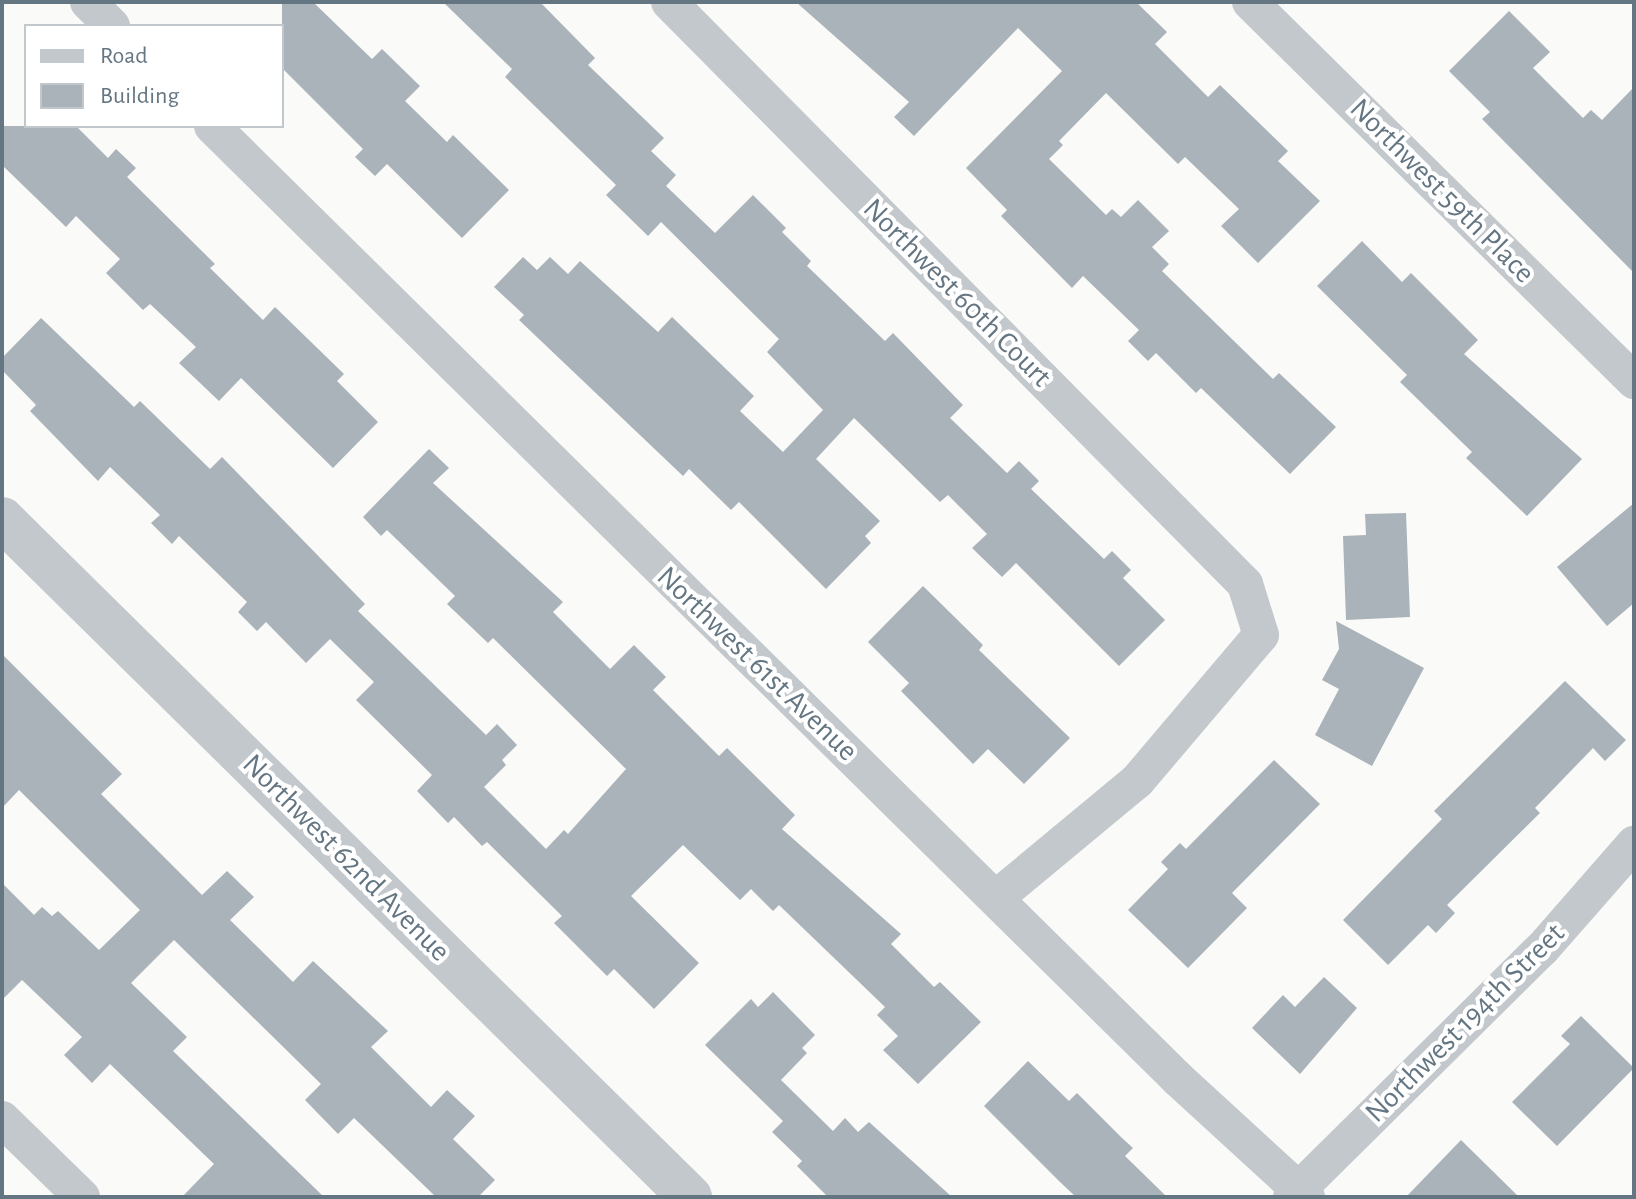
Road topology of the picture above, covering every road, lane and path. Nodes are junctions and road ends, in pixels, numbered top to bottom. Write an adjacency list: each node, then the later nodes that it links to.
1 (88, 2): 4 (street)
2 (669, 2): 9 (street, Northwest 60th Court)
3 (1250, 2): 6 (street, Northwest 59th Place)
4 (110, 24)
5 (214, 128): 9 (street, Northwest 61st Avenue)
6 (1634, 381)
7 (2, 519): 13 (street, Northwest 62nd Avenue)
8 (1634, 844): 11 (street, Northwest 194th Street)
9 (996, 898): 11 (street, Northwest 61st Avenue)
10 (2, 1119): 12 (street)
11 (1299, 1194)
12 (82, 1197)
13 (690, 1197)

